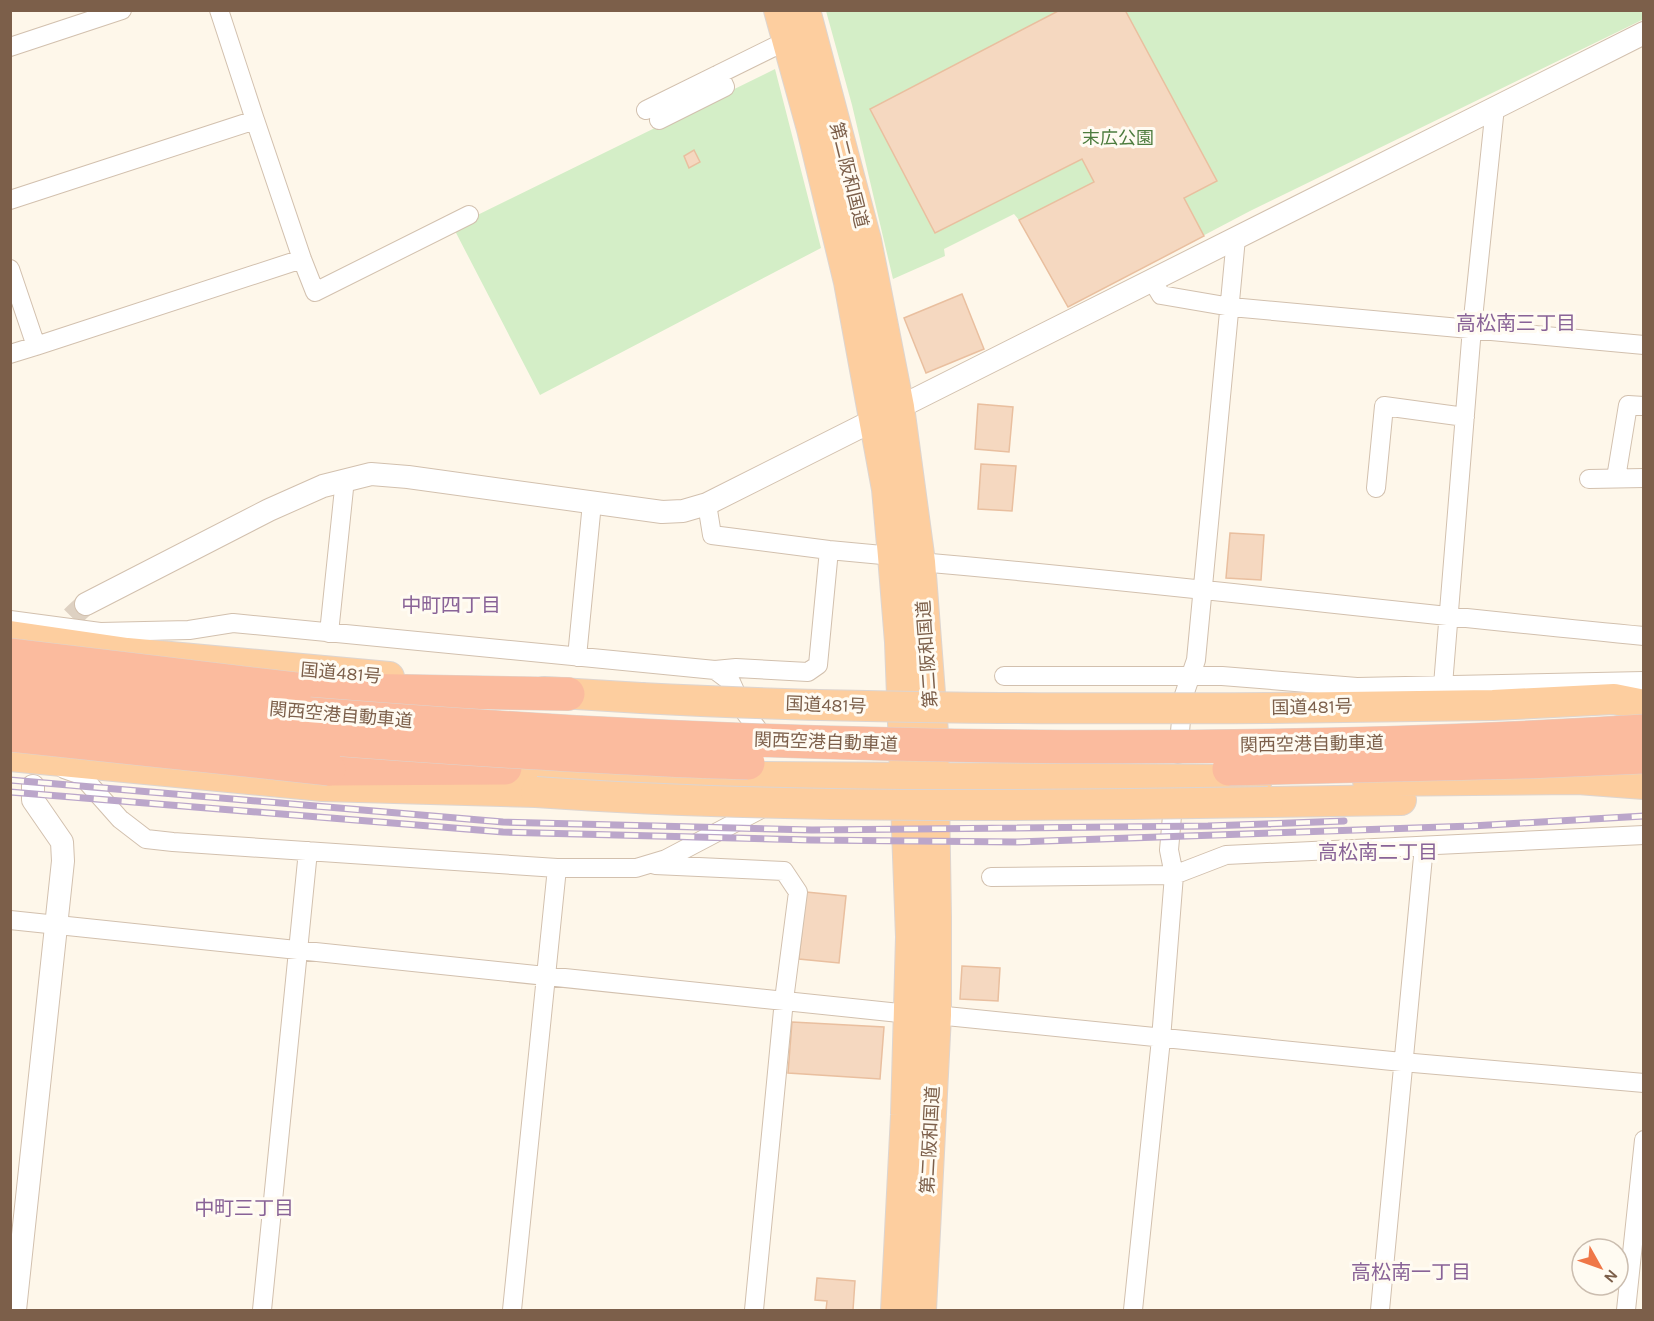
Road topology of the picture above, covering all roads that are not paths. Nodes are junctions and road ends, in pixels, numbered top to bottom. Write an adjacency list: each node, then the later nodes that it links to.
1 (122, 10): 7 (street)
2 (219, 10): 10 (street)
3 (779, 10): 6 (highway, 第二阪和国道)
4 (805, 10): 23 (highway, 第二阪和国道)
5 (1644, 33): 8 (street)
6 (788, 40): 9 (street); 23 (highway, 第二阪和国道)
7 (10, 47)
8 (1495, 107): 13 (street); 18 (street)
9 (652, 115)
10 (255, 120): 11 (street); 14 (street)
11 (10, 200)
12 (469, 215): 14 (street)
13 (1236, 238): 16 (street); 17 (street)
14 (302, 259): 19 (street)
15 (10, 269): 19 (street)
16 (1152, 280): 17 (street); 23 (street)
17 (1231, 306): 18 (street); 34 (street)
18 (1472, 328): 20 (street); 24 (street)
19 (36, 345): 21 (street)
20 (1644, 345)
21 (10, 354)
22 (1644, 406): 25 (street)
23 (886, 413): 31 (street); 33 (highway, 第二阪和国道)
24 (1465, 417): 29 (street); 36 (street)
25 (1616, 478): 26 (street); 28 (street)
26 (1644, 478)
27 (345, 479): 30 (street); 35 (street); 38 (street)
28 (1589, 479)
29 (1376, 488)
30 (592, 503): 31 (street); 42 (street)
31 (707, 504): 32 (street)
32 (829, 550): 33 (street); 43 (street)
33 (907, 559): 34 (street); 60 (highway, 第二阪和国道); 61 (highway, 第二阪和国道)
34 (1203, 590): 36 (street); 46 (street)
35 (86, 604)
36 (1448, 617): 40 (street); 49 (street)
37 (10, 620): 38 (street)
38 (329, 633): 42 (street)
39 (10, 636): 51 (highway, 国道481号)
40 (1644, 636)
41 (10, 655): 50 (highway, bridge)
42 (577, 657): 43 (street)
43 (715, 670): 57 (street)
44 (10, 675): 56 (highway)
45 (1004, 676): 46 (street)
46 (1191, 676): 49 (street); 59 (street)
47 (1644, 681): 49 (street)
48 (10, 684): 58 (highway, 関西空港自動車道, bridge)
49 (1443, 685)
50 (296, 689): 51 (highway); 56 (highway)
51 (568, 694): 52 (highway, 国道481号, bridge)
52 (1644, 705)
53 (10, 708): 64 (highway, 関西空港自動車道, bridge)
54 (10, 718): 69 (highway)
55 (1644, 719): 59 (highway)
56 (488, 721): 57 (highway)
57 (759, 731): 60 (highway)
58 (1644, 731)
59 (1180, 732): 61 (highway); 70 (street)
60 (903, 733): 61 (highway); 67 (highway, 第二阪和国道)
61 (933, 733): 68 (highway, 第二阪和国道)
62 (10, 735): 69 (highway, bridge)
63 (10, 756): 69 (highway)
64 (1644, 757)
65 (10, 768): 76 (street)
66 (826, 777): 67 (highway); 69 (highway); 77 (street)
67 (904, 777): 68 (highway); 86 (highway, 第二阪和国道)
68 (933, 778): 70 (highway); 86 (highway, 第二阪和国道)
69 (503, 779): 73 (highway, bridge)
70 (1176, 779): 71 (highway); 79 (street)
71 (1644, 784)
72 (33, 786): 82 (street)
73 (1644, 789)
74 (1644, 835): 75 (street)
75 (1424, 846): 79 (street); 88 (street)
76 (308, 851): 78 (street); 83 (street)
77 (647, 864): 78 (street); 85 (street)
78 (557, 868): 84 (street)
79 (1174, 875): 80 (street); 87 (street)
80 (991, 877)
81 (10, 920): 82 (street)
82 (57, 925): 83 (street); 91 (street)
83 (298, 950): 84 (street); 92 (street)
84 (547, 975): 85 (street); 93 (street)
85 (784, 1000): 86 (street); 94 (street)
86 (923, 1015): 87 (street); 95 (highway, 第二阪和国道); 96 (highway, 第二阪和国道)
87 (1161, 1039): 88 (street); 97 (street)
88 (1402, 1062): 89 (street); 98 (street)
89 (1644, 1083)
90 (1644, 1140): 99 (street)
91 (15, 1311)
92 (262, 1311)
93 (512, 1311)
94 (754, 1311)
95 (896, 1311)
96 (921, 1311)
97 (1133, 1311)
98 (1380, 1311)
99 (1626, 1311)

